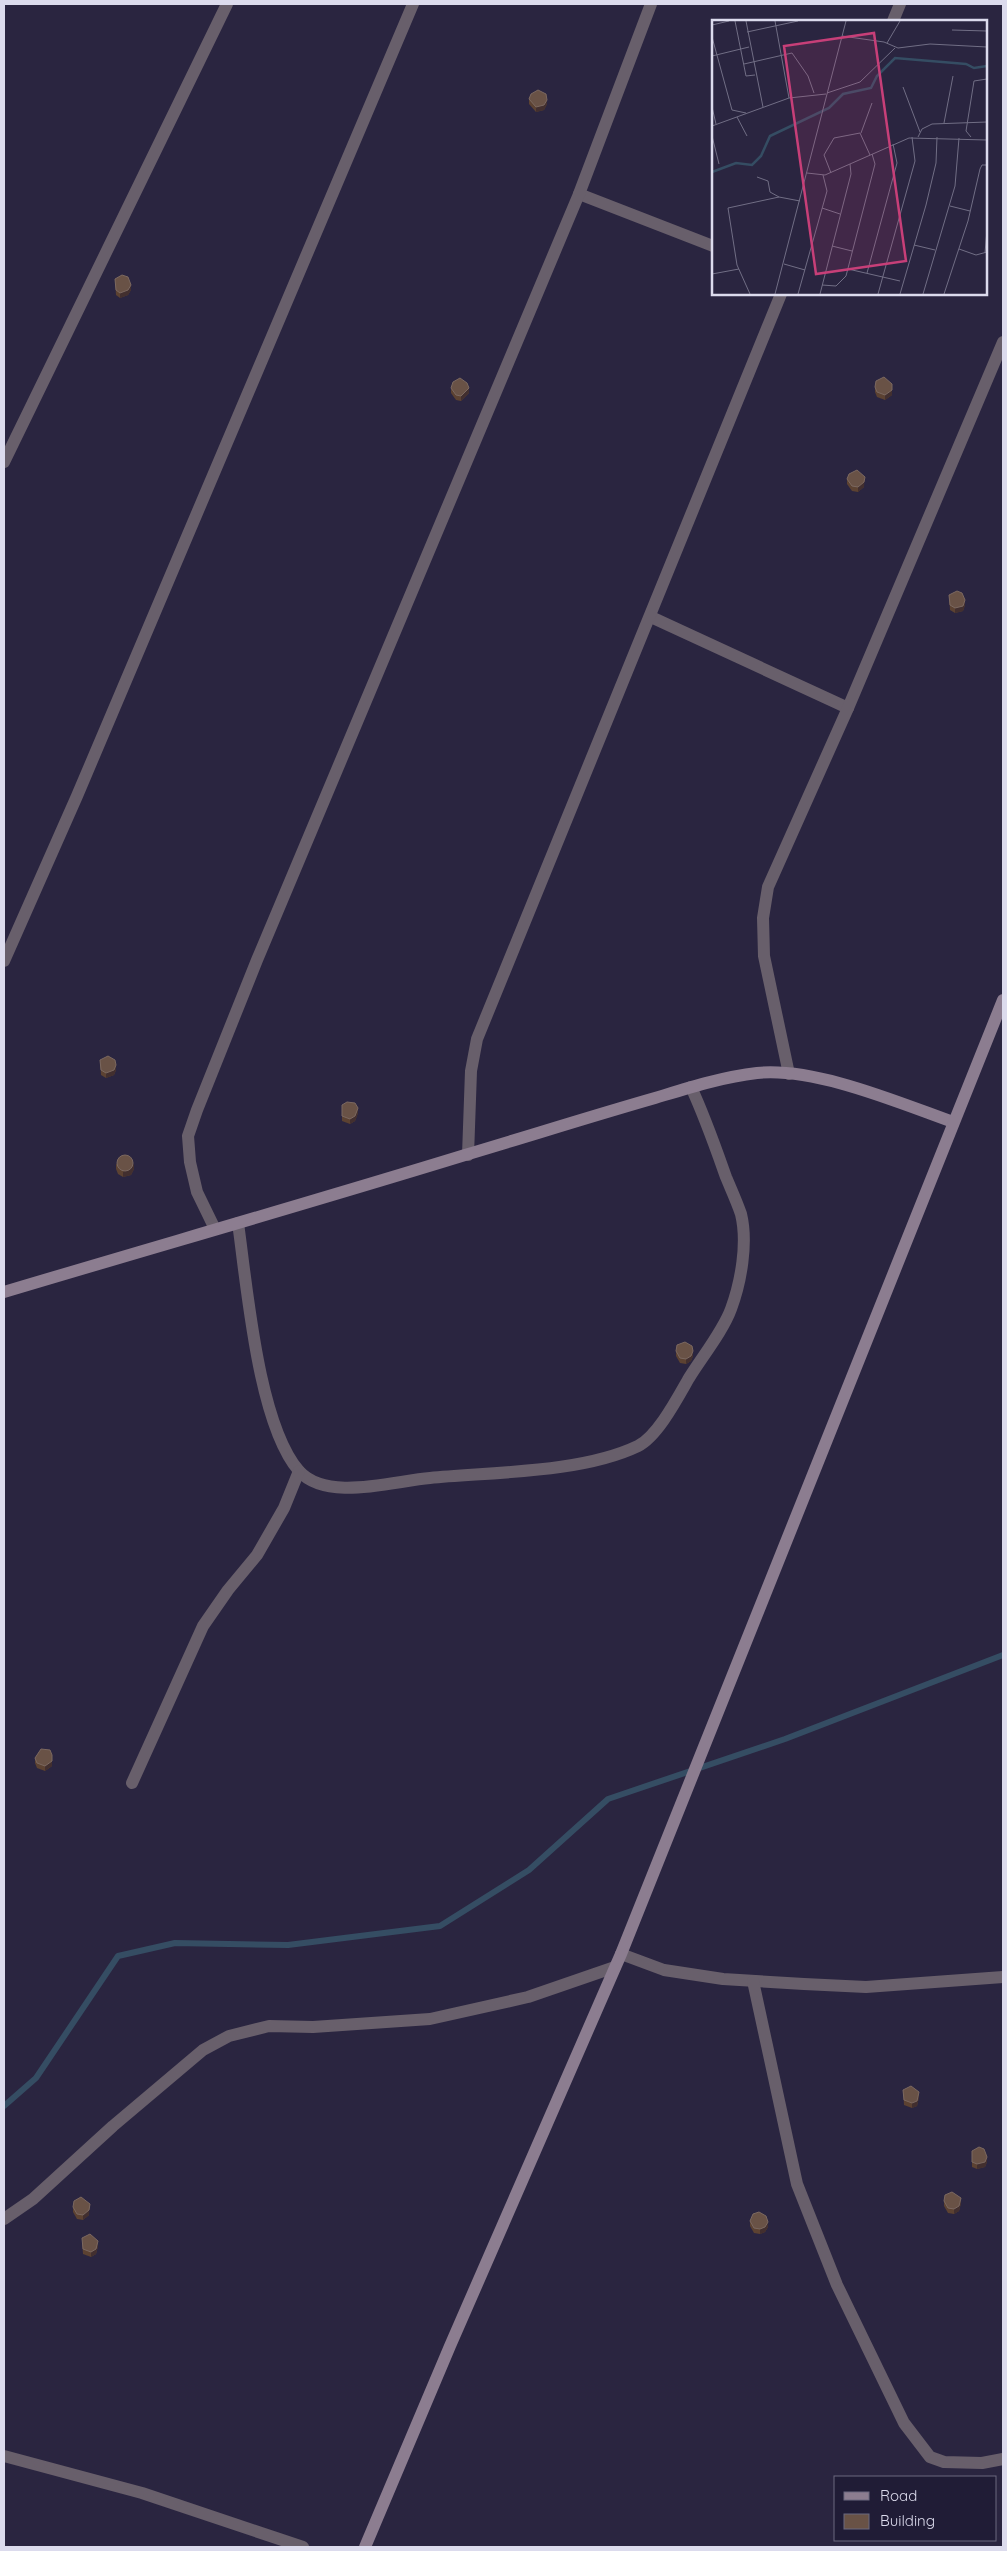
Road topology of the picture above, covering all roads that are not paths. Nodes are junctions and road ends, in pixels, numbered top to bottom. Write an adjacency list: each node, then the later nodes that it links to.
1 (227, 4): 10 (street)
2 (413, 4): 13 (street)
3 (651, 4): 6 (street)
4 (900, 4): 5 (street)
5 (893, 20)
6 (580, 194): 7 (street); 20 (street)
7 (712, 246)
8 (781, 295): 11 (street)
9 (1003, 342): 12 (street)
10 (4, 462)
11 (651, 616): 12 (street); 18 (street)
12 (848, 708): 15 (street)
13 (4, 961)
14 (1003, 1000): 17 (street)
15 (788, 1074): 16 (street); 17 (street)
16 (691, 1087): 18 (street); 22 (street)
17 (953, 1122): 24 (street)
18 (468, 1155): 19 (street)
19 (238, 1223): 20 (street); 22 (street)
20 (215, 1229): 21 (street)
21 (4, 1292)
22 (299, 1471): 23 (street)
23 (132, 1783)
24 (621, 1954): 25 (street); 27 (street)
25 (615, 1967): 28 (street); 32 (street)
26 (1003, 1977): 27 (street)
27 (753, 1981): 30 (street)
28 (4, 2219)
29 (4, 2456): 31 (street)
30 (1003, 2459)
31 (303, 2547)
32 (365, 2547)

